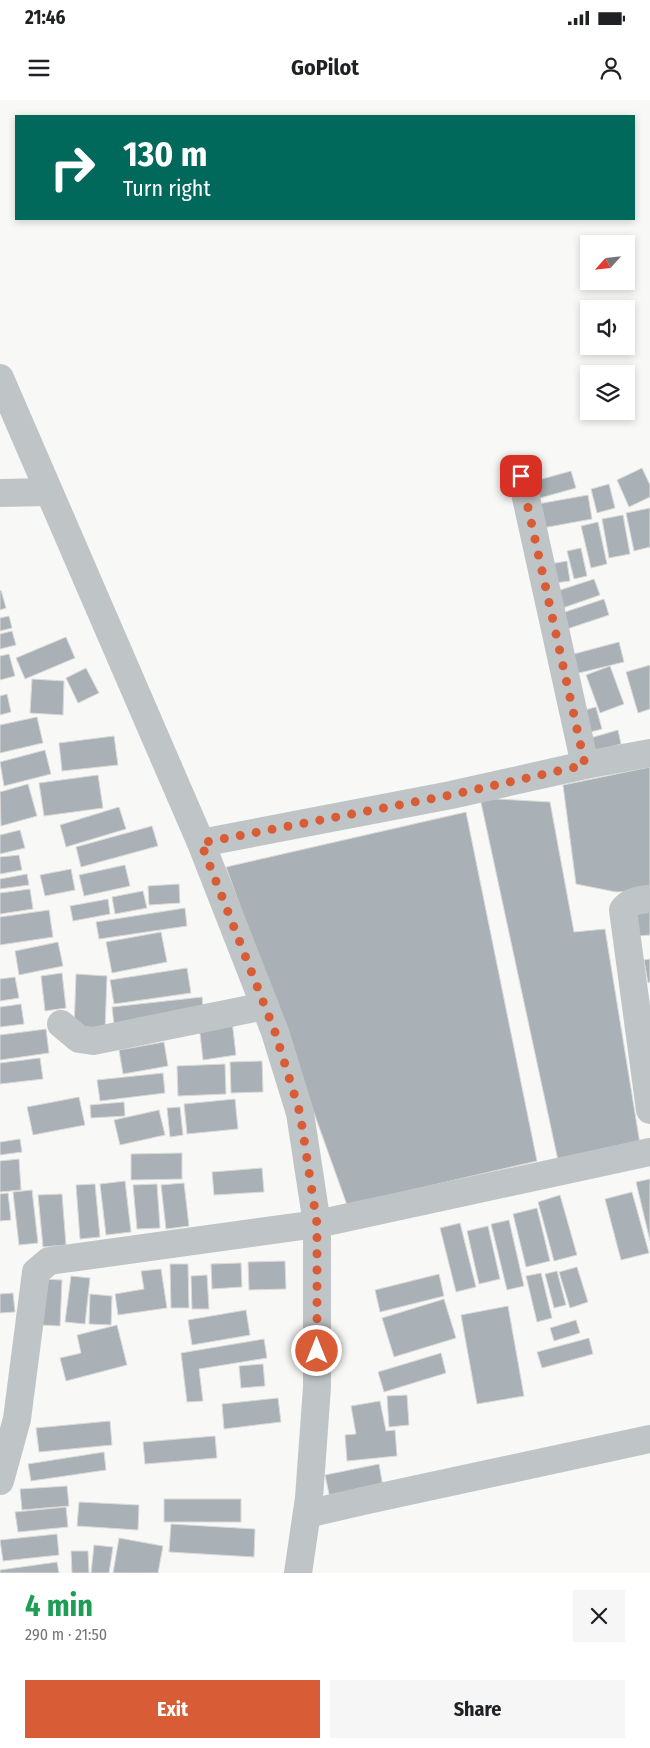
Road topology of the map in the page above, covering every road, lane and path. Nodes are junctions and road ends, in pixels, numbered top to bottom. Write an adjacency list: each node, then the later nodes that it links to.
1 (0, 378): 2 (street)
2 (8, 417): 4 (street)
3 (521, 476): 7 (street)
4 (49, 492): 5 (street); 8 (street)
5 (0, 493)
6 (650, 753): 7 (street)
7 (585, 765): 8 (street)
8 (201, 843): 10 (street)
9 (650, 899): 12 (street)
10 (265, 1006): 11 (street); 14 (street)
11 (61, 1024)
12 (650, 1110)
13 (650, 1152): 14 (street)
14 (317, 1224): 16 (street); 17 (street)
15 (650, 1438): 17 (street)
16 (0, 1481)
17 (306, 1514): 18 (street)
18 (298, 1573)

